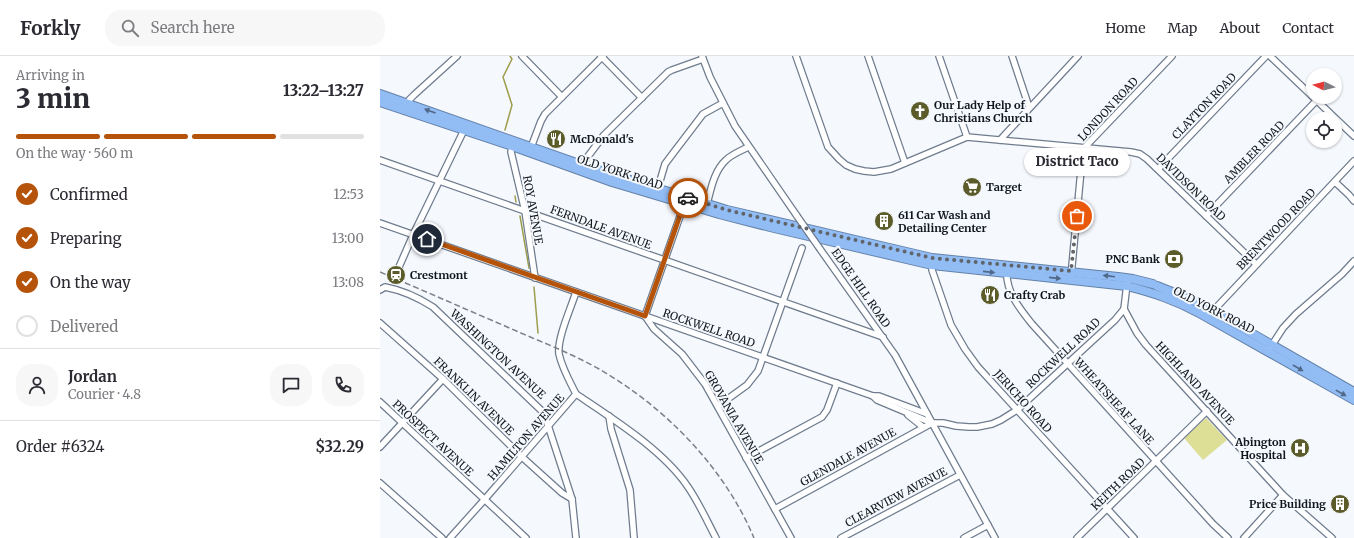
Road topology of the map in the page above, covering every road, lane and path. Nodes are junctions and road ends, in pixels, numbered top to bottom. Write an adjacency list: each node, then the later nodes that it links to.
1 (457, 56): 21 (street)
2 (522, 56): 15 (street)
3 (602, 56): 15 (street); 16 (street)
4 (796, 56): 33 (street, DAVIDSON ROAD)
5 (868, 56): 33 (street)
6 (939, 56): 25 (street)
7 (1012, 56): 22 (street)
8 (1078, 56): 22 (street)
9 (1172, 56): 29 (street, LONDON ROAD)
10 (1266, 56): 35 (street, CLAYTON ROAD)
11 (1270, 56): 13 (street)
12 (703, 58): 16 (street); 18 (street, EDGE HILL ROAD)
13 (1306, 91)
14 (380, 94): 21 (highway, OLD YORK ROAD)
15 (562, 97): 30 (street)
16 (642, 98): 34 (street)
17 (380, 102): 21 (highway, OLD YORK ROAD)
18 (723, 103): 28 (street, EDGE HILL ROAD); 38 (street)
19 (1313, 104): 43 (street, AMBLER ROAD)
20 (1319, 104): 24 (street)
21 (406, 107): 23 (highway, OLD YORK ROAD)
22 (1030, 107): 26 (street)
23 (466, 128): 27 (highway, OLD YORK ROAD); 30 (highway, OLD YORK ROAD); 36 (street)
24 (1354, 136)
25 (967, 137): 26 (street, DAVIDSON ROAD); 33 (street, DAVIDSON ROAD)
26 (1000, 140): 29 (street, DAVIDSON ROAD)
27 (512, 146): 30 (highway, OLD YORK ROAD); 42 (street, ROY AVENUE)
28 (748, 147): 41 (street); 64 (street, EDGE HILL ROAD, bridge)
29 (1083, 149): 35 (street, DAVIDSON ROAD); 53 (street, LONDON ROAD)
30 (530, 150): 34 (highway, OLD YORK ROAD)
31 (380, 160): 36 (street, FERNDALE AVENUE)
32 (1354, 161): 37 (street, BRENTWOOD ROAD)
33 (905, 163)
34 (580, 168): 38 (highway, OLD YORK ROAD)
35 (1158, 169): 43 (street, DAVIDSON ROAD)
36 (440, 181): 42 (street, FERNDALE AVENUE); 45 (street)
37 (1335, 182): 40 (street); 50 (street, BRENTWOOD ROAD)
38 (657, 192): 39 (highway, OLD YORK ROAD)
39 (685, 201): 41 (highway, OLD YORK ROAD); 47 (street); 49 (highway, OLD YORK ROAD)
40 (1354, 201)
41 (707, 204): 49 (highway, OLD YORK ROAD)
42 (525, 211): 47 (street, FERNDALE AVENUE); 54 (street, ROY AVENUE)
43 (1206, 216): 50 (street, DAVIDSON ROAD)
44 (380, 223): 45 (street, ROCKWELL ROAD)
45 (413, 235): 51 (street); 54 (street, ROCKWELL ROAD)
46 (802, 248): 59 (street)
47 (665, 261): 59 (street, FERNDALE AVENUE); 62 (street)
48 (1354, 261): 65 (street)
49 (932, 262): 52 (highway, OLD YORK ROAD); 77 (street, JERICHO ROAD)
50 (1256, 264): 61 (street, BRENTWOOD ROAD)
51 (399, 267)
52 (1007, 269): 53 (highway, OLD YORK ROAD); 55 (highway, OLD YORK ROAD, one-way to 55); 67 (street, WHEATSHEAF LANE)
53 (1071, 271): 55 (street, LONDON ROAD); 56 (highway, OLD YORK ROAD, one-way to 53)
54 (535, 278): 58 (street, ROCKWELL ROAD)
55 (1071, 280): 56 (highway, OLD YORK ROAD)
56 (1127, 282): 60 (street); 61 (highway, OLD YORK ROAD); 65 (highway, OLD YORK ROAD)
57 (382, 288): 83 (street, WASHINGTON AVENUE)
58 (576, 292): 62 (street, ROCKWELL ROAD); 71 (street, HAMILTON AVENUE)
59 (783, 301): 64 (street, FERNDALE AVENUE); 66 (street)
60 (1124, 309): 67 (street, ROCKWELL ROAD); 78 (street, HIGHLAND AVENUE)
61 (1213, 311): 65 (highway, OLD YORK ROAD)
62 (645, 316): 66 (street, ROCKWELL ROAD); 75 (street, GROVANIA AVENUE)
63 (380, 323): 68 (street, FRANKLIN AVENUE)
64 (883, 337): 79 (street, EDGE HILL ROAD)
65 (1270, 348): 70 (highway, OLD YORK ROAD); 73 (highway, OLD YORK ROAD, one-way to 73)
66 (762, 357): 69 (street, ROCKWELL ROAD); 75 (street)
67 (1067, 363): 77 (street, ROCKWELL ROAD); 88 (street, WHEATSHEAF LANE)
68 (443, 379): 81 (street); 86 (street, FRANKLIN AVENUE)
69 (837, 383): 72 (street, ROCKWELL ROAD); 87 (street)
70 (1354, 392)
71 (576, 394): 80 (street); 83 (street, HAMILTON AVENUE)
72 (873, 396): 76 (street, ROCKWELL ROAD); 79 (street, ROCKWELL ROAD)
73 (1354, 400)
74 (380, 402): 81 (street, PROSPECT AVENUE)
75 (718, 406): 87 (street, GROVANIA AVENUE)
76 (902, 410): 82 (street, ROCKWELL ROAD); 84 (street, ROCKWELL ROAD)
77 (1017, 410): 82 (street, ROCKWELL ROAD); 95 (street, JERICHO ROAD)
78 (1207, 411): 88 (street, KEITH ROAD); 91 (street, HIGHLAND AVENUE)
79 (927, 414): 82 (street, EDGE HILL ROAD)
80 (609, 416): 101 (street); 102 (street)
81 (403, 423): 85 (street); 92 (street, PROSPECT AVENUE)
82 (932, 423): 84 (street, GLENDALE AVENUE); 89 (street, EDGE HILL ROAD)
83 (549, 427): 86 (street, HAMILTON AVENUE); 93 (street, WASHINGTON AVENUE)
84 (924, 427): 94 (street, GLENDALE AVENUE)
85 (380, 447)
86 (522, 457): 92 (street, HAMILTON AVENUE); 93 (street, FRANKLIN AVENUE)
87 (746, 458): 94 (street, GROVANIA AVENUE)
88 (1156, 461): 95 (street, KEITH ROAD); 109 (street, WHEATSHEAF LANE)
89 (960, 475): 96 (street, EDGE HILL ROAD); 104 (street, CLEARVIEW AVENUE)
90 (380, 483): 97 (street)
91 (1283, 495): 110 (street); 111 (street, HIGHLAND AVENUE)
92 (485, 499): 98 (street, HAMILTON AVENUE); 99 (street, PROSPECT AVENUE)
93 (572, 500): 100 (street, WASHINGTON AVENUE)
94 (774, 509): 103 (street, GROVANIA AVENUE)
95 (1107, 509): 107 (street, KEITH ROAD); 108 (street, JERICHO ROAD)
96 (988, 525): 105 (street); 106 (street, EDGE HILL ROAD)
97 (442, 538)
98 (450, 538)
99 (526, 538)
100 (576, 538)
101 (634, 538)
102 (716, 538)
103 (791, 538)
104 (841, 538)
105 (964, 538)
106 (995, 538)
107 (1077, 538)
108 (1134, 538)
109 (1228, 538)
110 (1244, 538)
111 (1332, 538)

